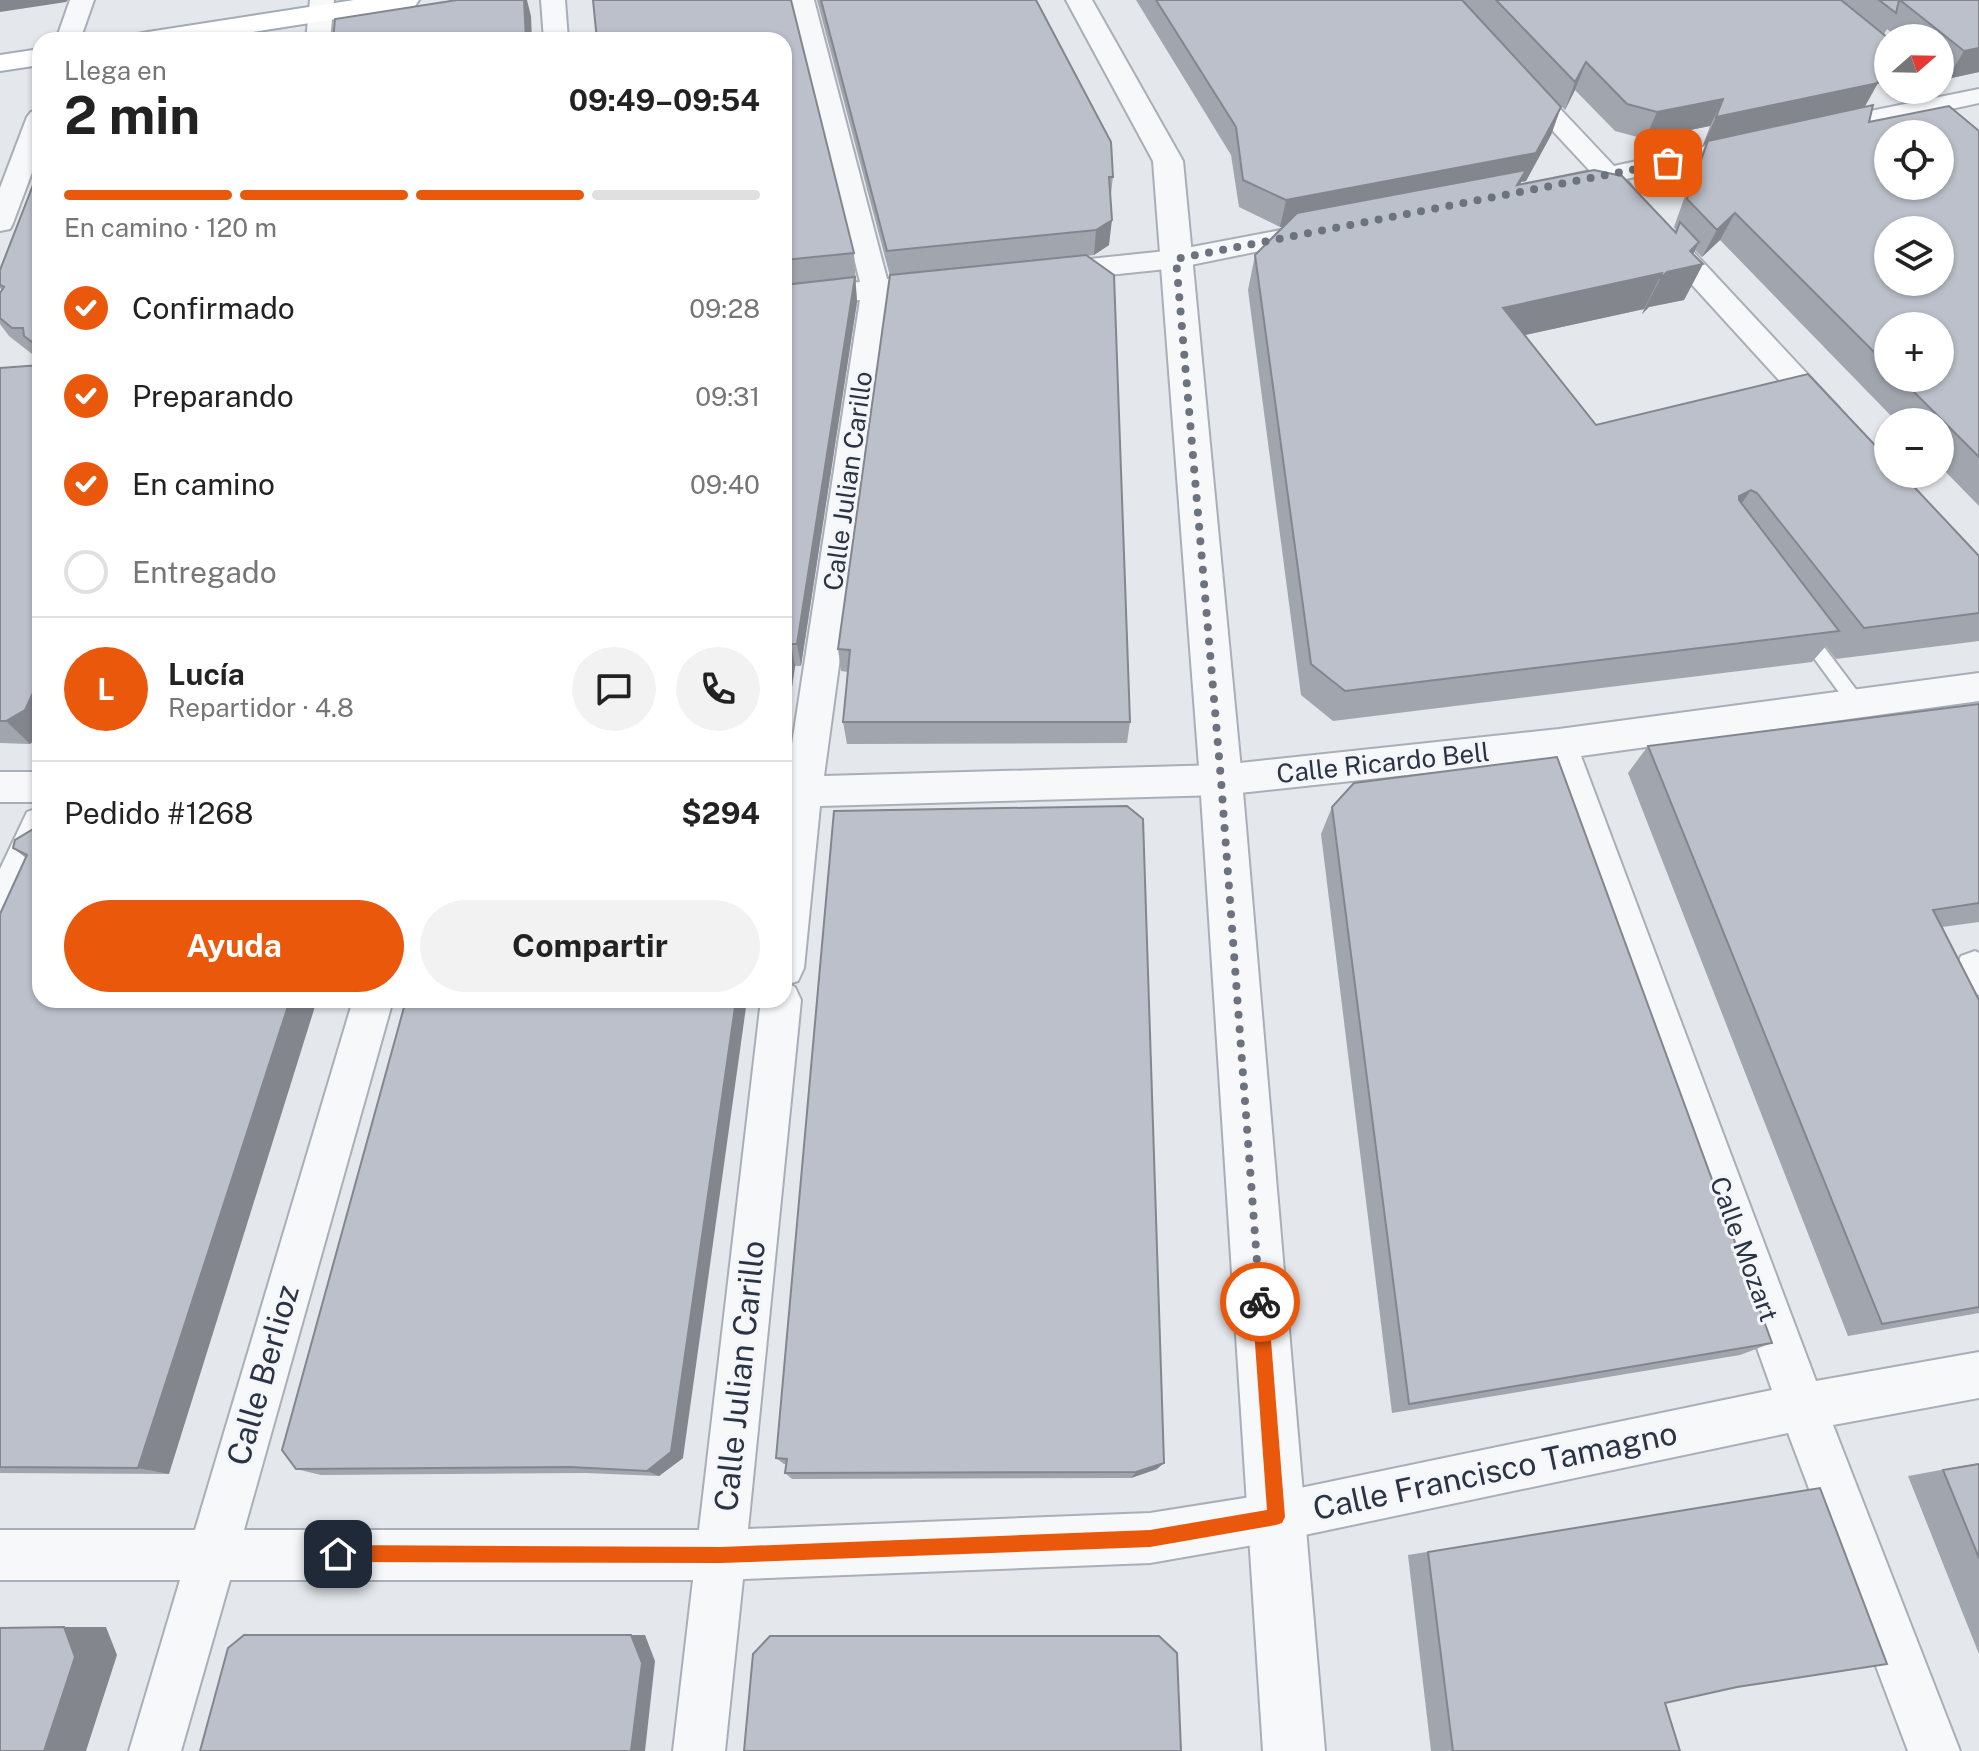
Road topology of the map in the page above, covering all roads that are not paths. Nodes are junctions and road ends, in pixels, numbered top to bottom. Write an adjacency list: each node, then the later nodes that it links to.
1 (82, 0): 8 (street)
2 (406, 0): 7 (main road)
3 (553, 0): 10 (street)
4 (802, 0): 25 (street, Calle Julian Carillo)
5 (1079, 0): 22 (street)
6 (1811, 0): 11 (street)
7 (320, 18): 9 (main road)
8 (71, 32)
9 (211, 32)
10 (555, 32)
11 (1874, 51)
12 (32, 58): 13 (main road)
13 (0, 63)
14 (1506, 66): 18 (street)
15 (1979, 96): 16 (street)
16 (1940, 105): 18 (street)
17 (32, 138): 20 (street)
18 (1608, 176): 19 (street); 27 (street)
19 (1531, 191)
20 (0, 223)
21 (1346, 226): 22 (street)
22 (1176, 259): 23 (street); 32 (street)
23 (1018, 275)
24 (970, 280): 25 (street)
25 (876, 290): 26 (street); 35 (street, Calle Julian Carillo)
26 (792, 297)
27 (1841, 429)
28 (1799, 625): 30 (lane)
29 (1979, 687): 30 (street, Calle Ricardo Bell)
30 (1858, 705): 31 (street, Calle Ricardo Bell)
31 (1559, 744): 32 (street, Calle Ricardo Bell); 42 (street, Calle Mozart)
32 (1221, 780): 35 (street, Calle Ricardo Bell); 43 (street)
33 (0, 787): 34 (street)
34 (32, 787)
35 (794, 792): 36 (street, Calle Julian Carillo)
36 (792, 827)
37 (32, 841): 38 (street)
38 (0, 911)
39 (371, 1008): 44 (street, Calle Berlioz)
40 (780, 1008): 46 (street, Calle Julian Carillo)
41 (1979, 1375): 42 (street, Calle Francisco Tamagno)
42 (1802, 1407): 43 (street, Calle Francisco Tamagno); 50 (street, Calle Mozart)
43 (1276, 1517): 46 (street, Calle Francisco Tamagno); 49 (street)
44 (210, 1553): 45 (street, Calle Francisco Tamagno); 46 (street, Calle Francisco Tamagno); 47 (street, Calle Berlioz)
45 (0, 1555)
46 (721, 1555): 48 (street, Calle Julian Carillo)
47 (155, 1751)
48 (699, 1751)
49 (1294, 1751)
50 (1934, 1751)

